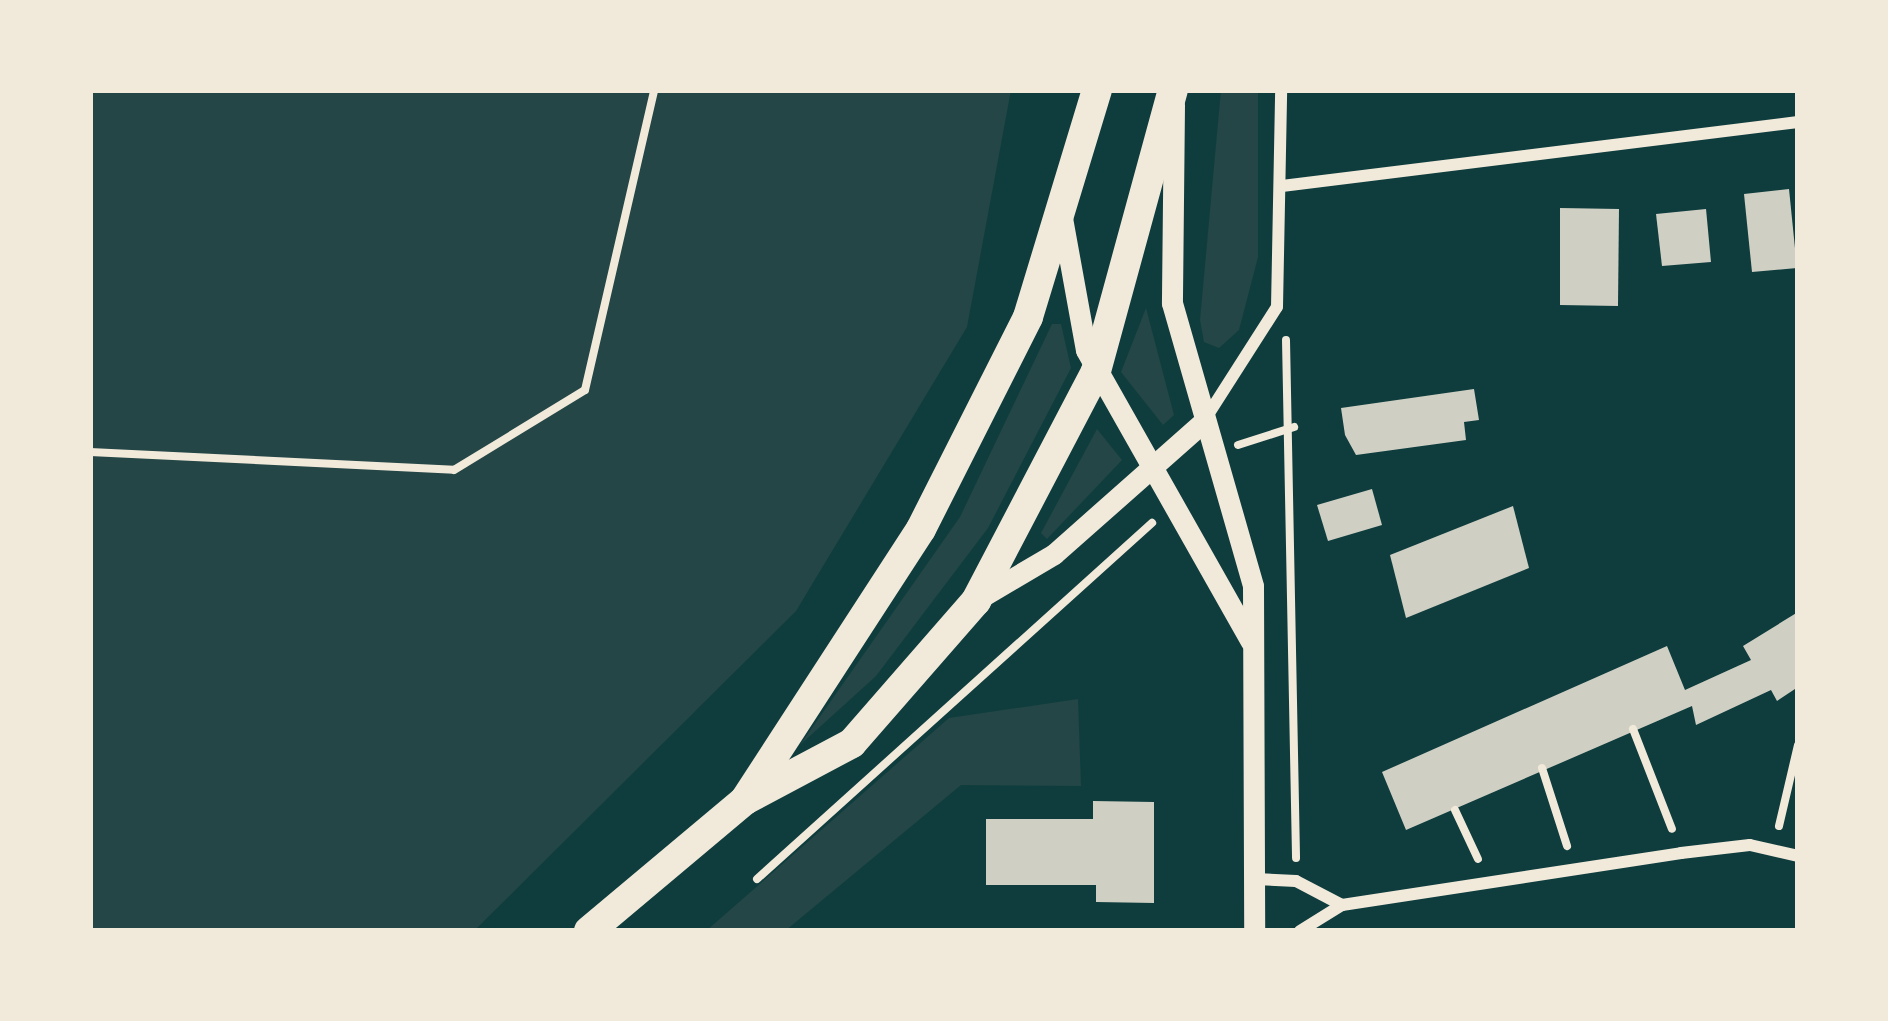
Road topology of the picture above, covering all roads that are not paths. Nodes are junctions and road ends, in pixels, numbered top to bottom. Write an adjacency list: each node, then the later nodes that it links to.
1 (1097, 90): 6 (main road)
2 (1280, 90): 5 (street)
3 (1173, 91): 7 (main road); 8 (street)
4 (1798, 122): 5 (street)
5 (1282, 186): 8 (street)
6 (1062, 218): 7 (street); 12 (main road)
7 (1096, 370): 9 (street); 10 (main road)
8 (1203, 422): 9 (street); 11 (street)
9 (1156, 469): 10 (street); 11 (street)
10 (976, 601): 12 (main road)
11 (1256, 654): 14 (street)
12 (745, 800): 16 (main road)
13 (1798, 856): 15 (street)
14 (1255, 879): 15 (street); 17 (street)
15 (1342, 905): 18 (street)
16 (589, 931)
17 (1254, 931)
18 (1300, 931)

